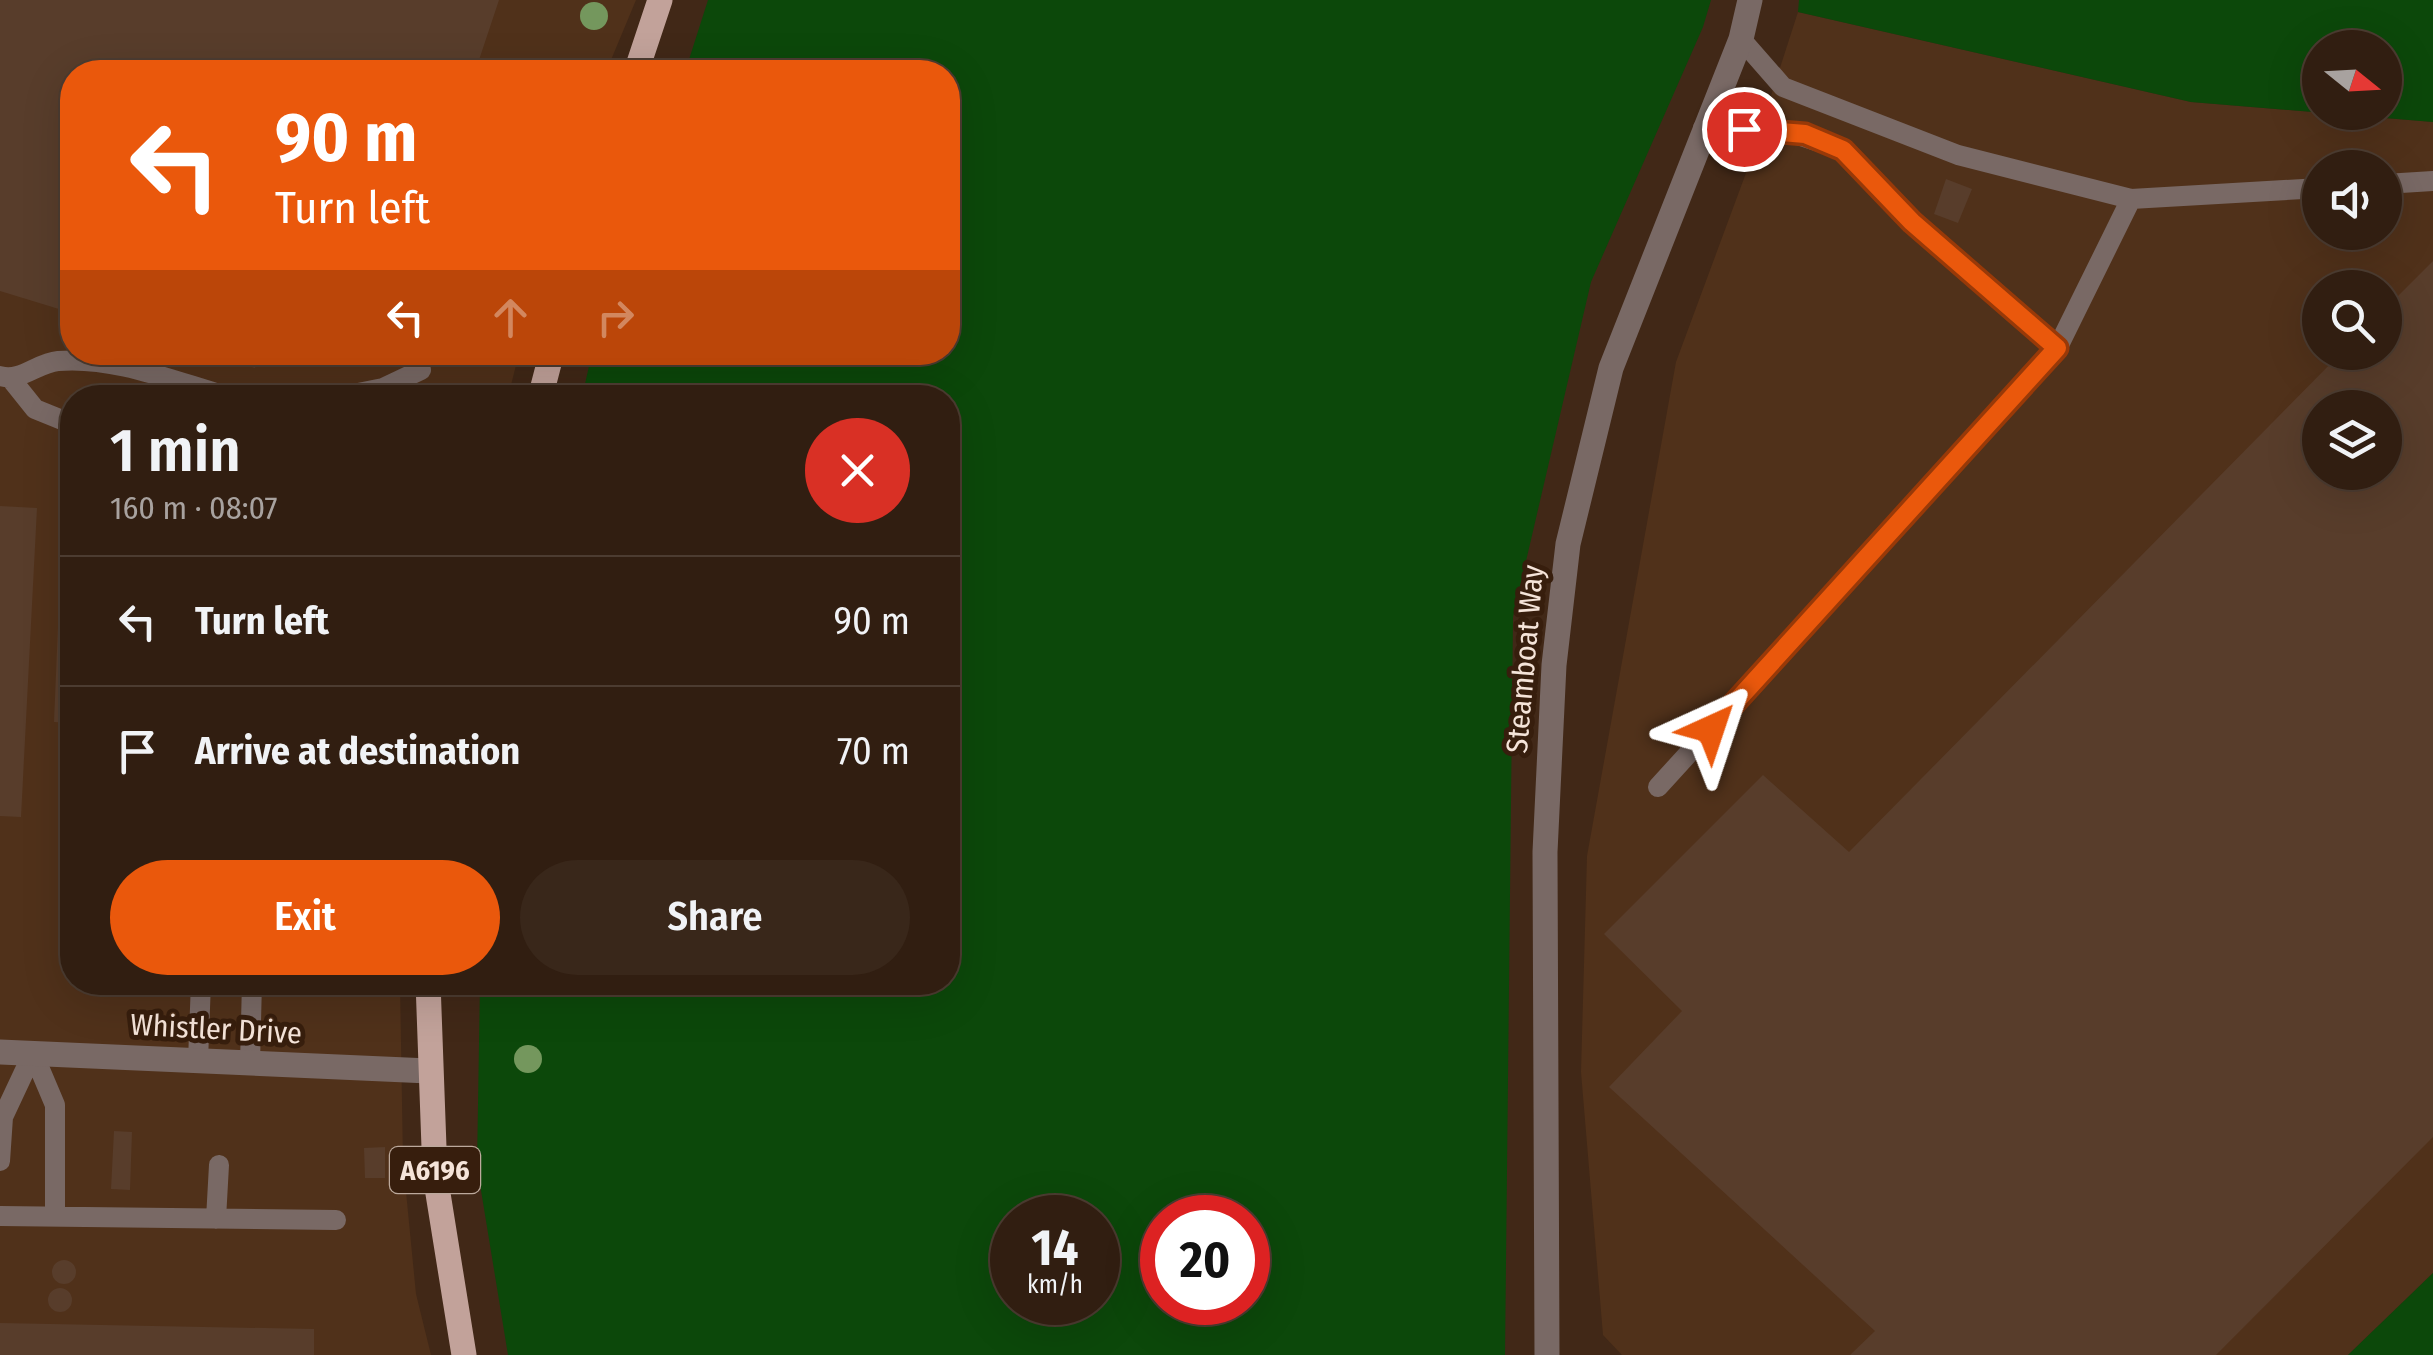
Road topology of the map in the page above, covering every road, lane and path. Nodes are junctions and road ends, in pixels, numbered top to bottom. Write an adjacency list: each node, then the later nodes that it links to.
1 (660, 0): 4 (main road)
2 (1750, 0): 3 (street, Steamboat Way)
3 (1741, 39): 5 (street, Steamboat Way); 9 (lane)
4 (640, 60)
5 (1704, 128): 10 (lane); 34 (street, Steamboat Way)
6 (2433, 181): 7 (lane)
7 (2402, 183)
8 (2302, 189): 9 (lane)
9 (2131, 199): 10 (lane)
10 (2057, 348): 18 (lane)
11 (60, 361): 14 (lane)
12 (114, 365): 15 (lane)
13 (421, 370): 16 (lane)
14 (6, 378): 17 (lane)
15 (186, 385)
16 (389, 385)
17 (60, 419)
18 (1658, 787)
19 (201, 995): 24 (lane)
20 (252, 995): 25 (lane)
21 (428, 995): 26 (main road, A6196)
22 (0, 1052): 23 (street, Whistler Drive)
23 (33, 1053): 24 (street, Whistler Drive); 27 (lane); 30 (lane)
24 (198, 1061): 25 (street, Whistler Drive)
25 (250, 1063): 26 (street, Whistler Drive)
26 (429, 1071): 33 (main road, A6196)
27 (0, 1161)
28 (218, 1165): 31 (lane)
29 (0, 1216): 30 (lane)
30 (55, 1216): 31 (lane)
31 (216, 1218): 32 (lane)
32 (336, 1220)
33 (464, 1355)
34 (1547, 1355)

